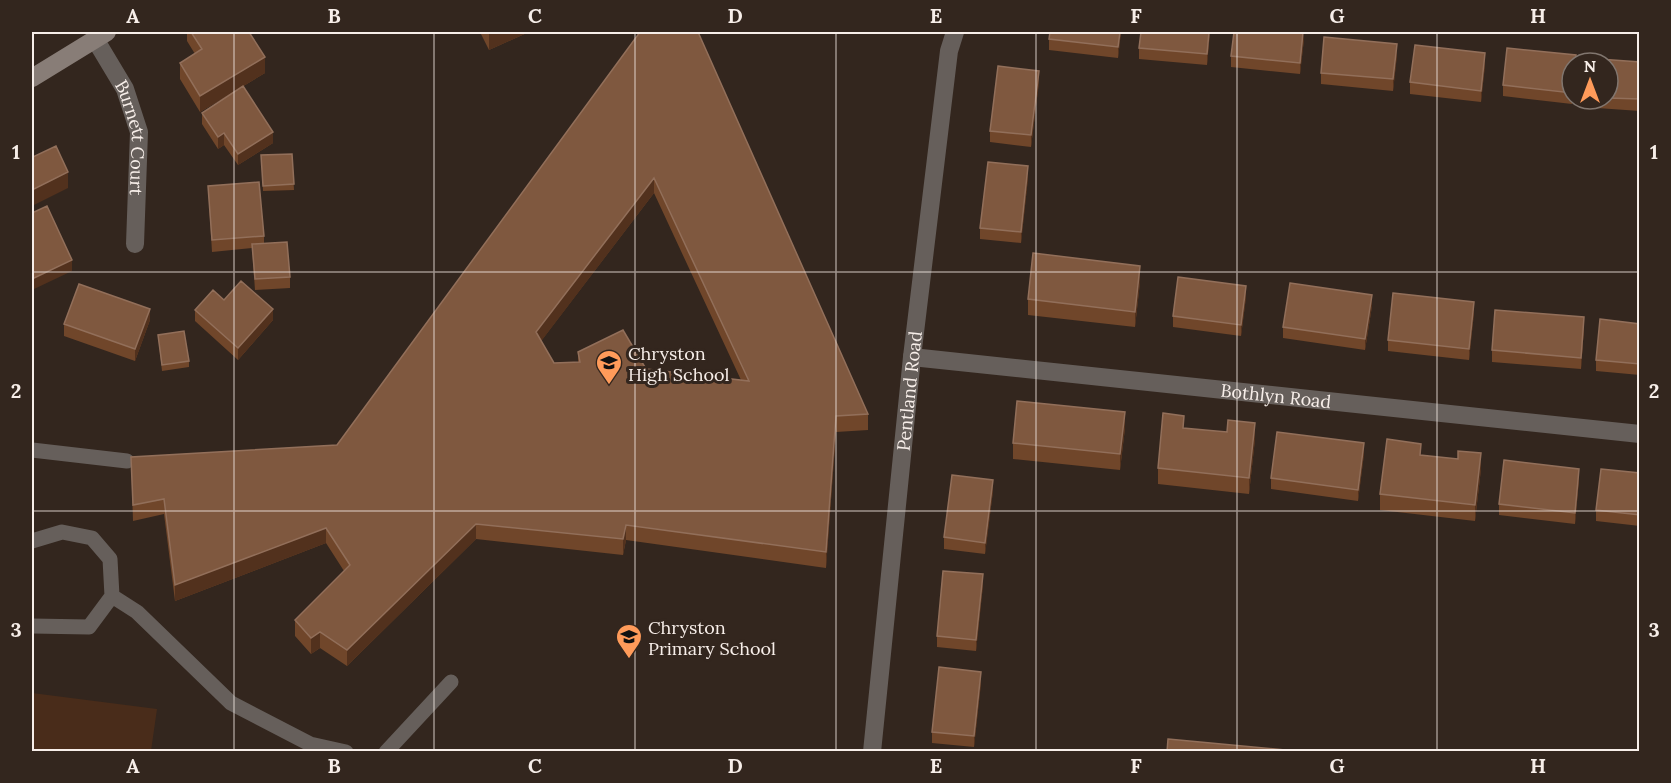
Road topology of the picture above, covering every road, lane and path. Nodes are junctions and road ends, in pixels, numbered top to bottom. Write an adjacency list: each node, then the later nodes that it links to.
1 (955, 32): 5 (street, Pentland Road)
2 (101, 35): 3 (street); 4 (street, Burnett Court)
3 (32, 78)
4 (135, 244)
5 (912, 357): 6 (street, Bothlyn Road); 15 (street, Pentland Road)
6 (1640, 434)
7 (32, 450): 8 (lane)
8 (127, 461)
9 (32, 541): 10 (lane)
10 (112, 596): 11 (lane); 13 (lane)
11 (32, 626)
12 (451, 682): 14 (lane)
13 (346, 752)
14 (386, 752)
15 (872, 752)

